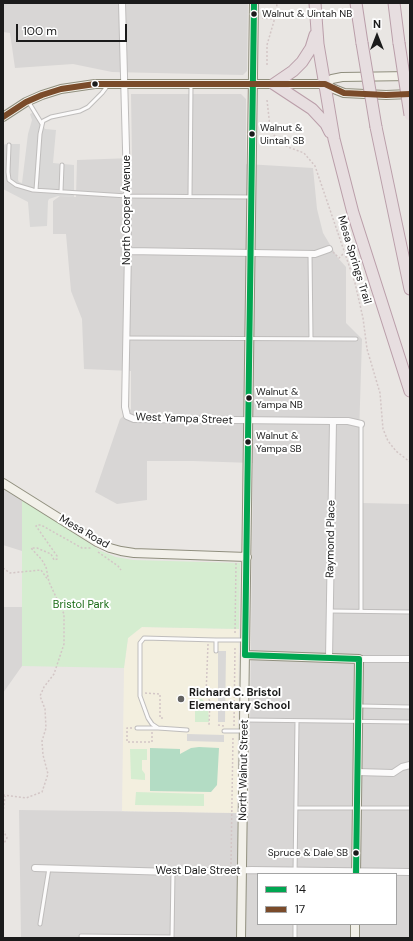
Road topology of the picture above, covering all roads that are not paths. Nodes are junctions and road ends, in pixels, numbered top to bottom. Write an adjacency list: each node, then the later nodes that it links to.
1 (122, 3): 8 (street, North Cooper Avenue)
2 (254, 3): 11 (main road, North Walnut Street)
3 (315, 3): 6 (highway)
4 (356, 3): 31 (highway, bridge)
5 (394, 3): 16 (highway, bridge)
6 (317, 29): 12 (highway); 13 (highway)
7 (410, 76): 13 (main road)
8 (125, 83): 9 (main road); 10 (main road); 24 (street, North Cooper Avenue)
9 (109, 84): 15 (main road); 18 (lane)
10 (191, 84): 11 (main road); 25 (lane)
11 (252, 84): 12 (main road); 26 (main road, North Walnut Street)
12 (274, 84): 13 (main road); 19 (highway)
13 (325, 84): 14 (main road); 19 (highway)
14 (410, 94)
15 (28, 101): 17 (main road); 18 (lane)
16 (410, 115)
17 (3, 117)
18 (42, 124): 22 (lane)
19 (334, 138): 36 (highway)
20 (9, 145): 22 (lane)
21 (62, 165): 23 (lane)
22 (36, 190): 23 (lane)
23 (60, 191): 24 (lane)
24 (127, 196): 25 (lane); 28 (street, North Cooper Avenue)
25 (190, 196): 26 (lane)
26 (250, 197): 29 (main road, North Walnut Street)
27 (329, 248): 30 (street)
28 (128, 251): 29 (street); 32 (street, North Cooper Avenue)
29 (249, 253): 30 (street); 33 (main road, North Walnut Street)
30 (310, 254): 34 (lane)
31 (410, 289)
32 (126, 338): 33 (lane); 37 (street, North Cooper Avenue)
33 (249, 339): 34 (lane); 38 (main road, North Walnut Street)
34 (311, 339): 35 (lane)
35 (356, 339)
36 (410, 391)
37 (127, 416): 38 (street, West Yampa Street)
38 (248, 421): 39 (street, West Yampa Street); 42 (main road, North Walnut Street)
39 (333, 421): 40 (street, West Yampa Street); 43 (street, Raymond Place)
40 (361, 424): 44 (lane)
41 (3, 483): 42 (main road, Mesa Road)
42 (247, 557): 47 (main road, North Walnut Street)
43 (330, 611): 44 (lane); 50 (street, Raymond Place)
44 (361, 611): 45 (lane)
45 (410, 612)
46 (216, 640): 47 (lane); 48 (lane); 60 (lane)
47 (245, 640): 49 (main road, North Walnut Street)
48 (216, 651)
49 (245, 655): 50 (main road); 55 (main road, North Walnut Street)
50 (329, 658): 51 (main road)
51 (359, 659): 52 (street); 53 (main road)
52 (410, 659)
53 (358, 706): 54 (lane); 57 (main road)
54 (408, 707)
55 (244, 720): 56 (lane); 63 (main road, North Walnut Street)
56 (297, 721): 57 (lane); 66 (lane)
57 (358, 722): 58 (lane); 65 (main road)
58 (410, 722)
59 (137, 728): 60 (lane)
60 (158, 728): 61 (lane)
61 (187, 730)
62 (224, 731): 63 (lane)
63 (244, 731): 71 (main road, North Walnut Street)
64 (410, 766): 65 (street)
65 (357, 772): 67 (main road)
66 (297, 808): 67 (lane); 73 (lane)
67 (357, 808): 68 (lane); 75 (main road)
68 (410, 808)
69 (35, 868): 70 (street, West Dale Street)
70 (49, 868): 72 (street, West Dale Street); 76 (lane)
71 (243, 870): 72 (street, West Dale Street); 73 (street, West Dale Street); 81 (main road, North Walnut Street)
72 (173, 872): 80 (lane)
73 (296, 872): 75 (street, West Dale Street)
74 (410, 872): 75 (street, West Dale Street)
75 (356, 873)
76 (40, 924)
77 (295, 925): 82 (lane)
78 (355, 925): 83 (main road)
79 (81, 936): 80 (lane)
80 (172, 937)
81 (241, 938)
82 (295, 938)
83 (355, 938)

